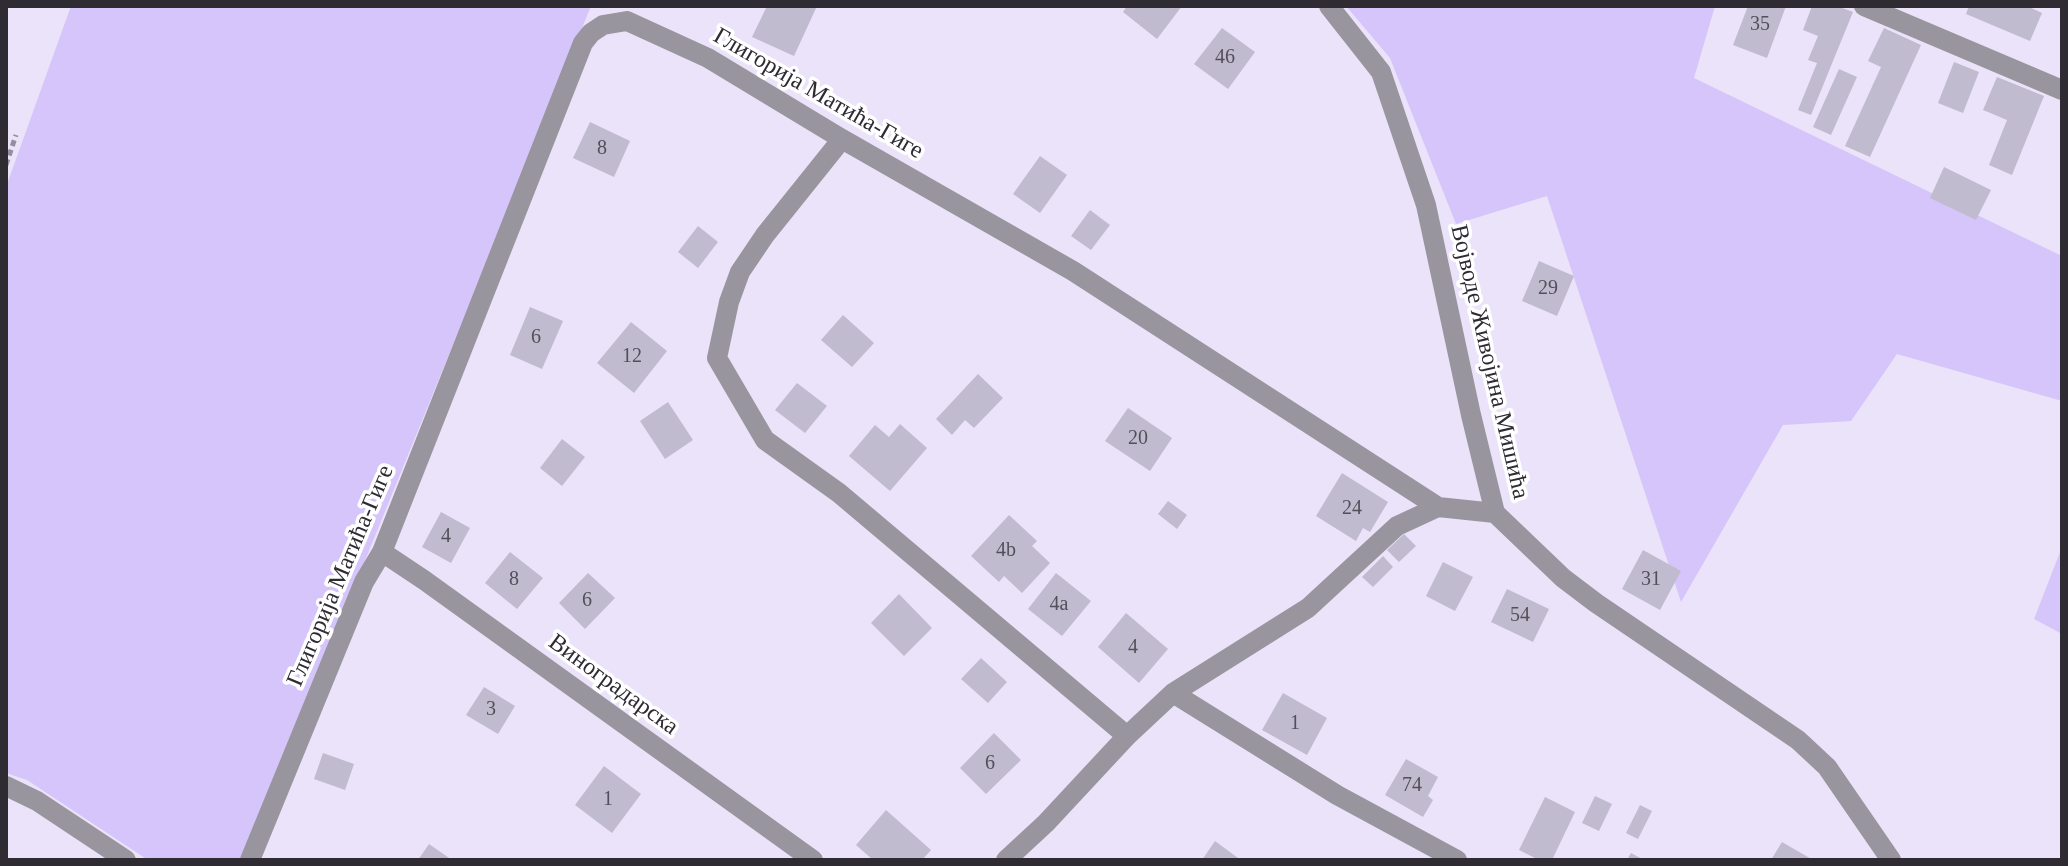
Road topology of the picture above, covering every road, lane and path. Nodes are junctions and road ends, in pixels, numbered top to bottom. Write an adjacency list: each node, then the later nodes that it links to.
1 (1329, 6): 8 (street, Војводе Живојина Мишића)
2 (1864, 6): 3 (street)
3 (2062, 90)
4 (16, 135): 6 (path)
5 (842, 139): 7 (street, Глигорија Матића-Гиге); 9 (street, Глигорија Матића-Гиге); 11 (street)
6 (6, 165)
7 (1438, 507): 8 (street, Глигорија Матића-Гиге); 10 (street)
8 (1495, 513): 18 (street, Војводе Живојина Мишића)
9 (382, 552): 14 (street, Глигорија Матића-Гиге); 15 (street, Виноградарска)
10 (1173, 693): 11 (street); 17 (street)
11 (1127, 736): 16 (street)
12 (6, 786): 13 (street)
13 (126, 860)
14 (250, 860)
15 (813, 860)
16 (1006, 860)
17 (1457, 860)
18 (1891, 860)

